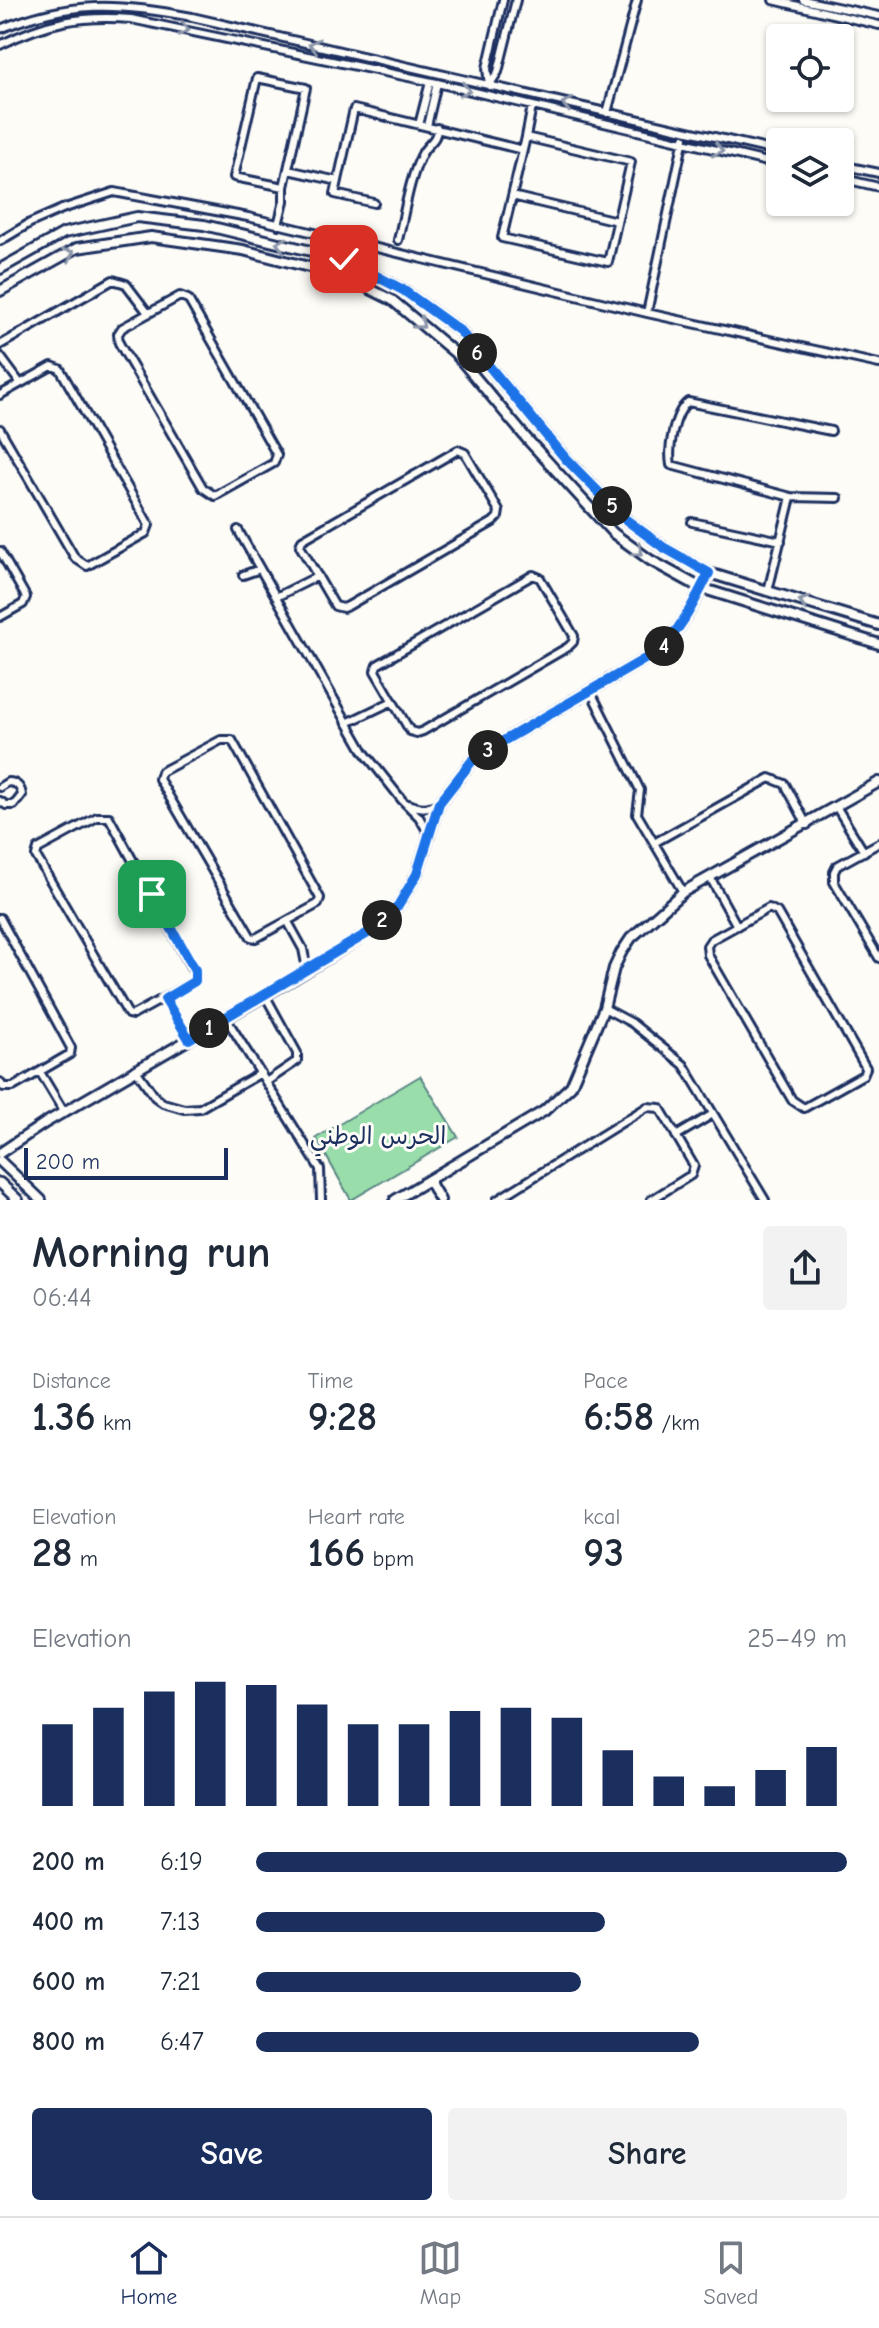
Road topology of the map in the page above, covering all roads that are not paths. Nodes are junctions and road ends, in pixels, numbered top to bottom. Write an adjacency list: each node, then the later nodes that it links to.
1 (503, 0): 12 (street)
2 (516, 0): 12 (street)
3 (637, 0): 14 (street)
4 (773, 0): 7 (street)
5 (803, 0): 6 (street)
6 (879, 16)
7 (879, 25)
8 (0, 29): 10 (street, one-way to 8)
9 (0, 45): 11 (street, one-way to 11)
10 (440, 73): 11 (street); 12 (street)
11 (434, 82): 13 (street, one-way to 13); 15 (street)
12 (489, 86): 14 (street, one-way to 12)
13 (532, 106): 18 (street); 19 (street)
14 (607, 113): 17 (street)
15 (423, 125): 16 (street); 26 (street)
16 (437, 128): 21 (street); 34 (street)
17 (686, 131): 19 (street); 20 (street)
18 (526, 137): 21 (street); 32 (street)
19 (683, 141): 22 (street, one-way to 22); 39 (street)
20 (766, 149)
21 (523, 150): 30 (street)
22 (766, 162)
23 (854, 168): 25 (street)
24 (288, 170): 26 (street); 28 (street); 28 (street)
25 (879, 173)
26 (338, 181): 31 (street)
27 (854, 181): 29 (street)
28 (284, 187): 33 (street)
29 (879, 187)
30 (512, 196): 32 (street); 32 (street)
31 (374, 203)
32 (617, 221)
33 (278, 225): 35 (street); 39 (street)
34 (398, 240)
35 (0, 241)
36 (0, 269): 54 (street, one-way to 36)
37 (0, 291): 57 (street, one-way to 57)
38 (148, 313): 38 (street); 40 (street)
39 (647, 313): 42 (street)
40 (0, 345)
41 (0, 356): 43 (street)
42 (879, 364)
43 (20, 383): 44 (street); 45 (street)
44 (0, 395)
45 (0, 429)
46 (831, 431): 47 (street)
47 (791, 497): 48 (street); 51 (street)
48 (838, 498)
49 (692, 522): 51 (street)
50 (238, 530): 53 (street)
51 (781, 541): 58 (street)
52 (0, 551): 60 (street)
53 (260, 569): 55 (street); 59 (street)
54 (709, 573): 57 (street); 58 (street)
55 (243, 575)
56 (318, 576): 56 (street); 59 (street)
57 (701, 588): 62 (street); 63 (street)
58 (768, 591): 61 (street, one-way to 58)
59 (276, 597): 65 (street)
60 (0, 617)
61 (879, 625)
62 (879, 644)
63 (590, 690): 70 (street); 74 (street)
64 (393, 701): 64 (street); 65 (street)
65 (347, 723): 68 (street)
66 (879, 782): 71 (street)
67 (0, 787): 69 (street)
68 (402, 800): 70 (street); 73 (street)
69 (0, 801)
70 (439, 803): 73 (street)
71 (837, 808): 72 (street); 76 (street)
72 (807, 825): 74 (street); 77 (street)
73 (429, 834): 83 (street)
74 (654, 843): 78 (street)
75 (879, 843): 76 (street)
76 (864, 852): 82 (street)
77 (711, 879): 78 (street); 81 (street)
78 (683, 892): 86 (street)
79 (0, 918): 90 (street)
80 (288, 922): 80 (street); 83 (street)
81 (737, 926): 81 (street)
82 (879, 958)
83 (307, 969): 84 (street)
84 (265, 995): 87 (street); 93 (street)
85 (165, 999): 85 (street); 88 (street)
86 (604, 1008): 95 (street); 99 (street)
87 (226, 1018): 88 (street); 91 (street)
88 (189, 1039): 89 (street)
89 (136, 1070): 91 (street); 94 (street)
90 (40, 1072): 92 (street); 94 (street)
91 (261, 1073): 93 (street)
92 (0, 1082)
93 (266, 1082): 104 (street)
94 (64, 1112): 97 (street)
95 (713, 1114): 96 (street); 109 (street)
96 (676, 1136): 107 (street); 108 (street)
97 (0, 1153)
98 (0, 1161): 103 (street)
99 (429, 1181): 101 (street); 106 (street)
100 (0, 1183): 102 (street)
101 (407, 1197): 105 (street)
102 (18, 1200)
103 (41, 1200)
104 (321, 1200)
105 (395, 1200)
106 (440, 1200)
107 (497, 1200)
108 (651, 1200)
109 (765, 1200)

